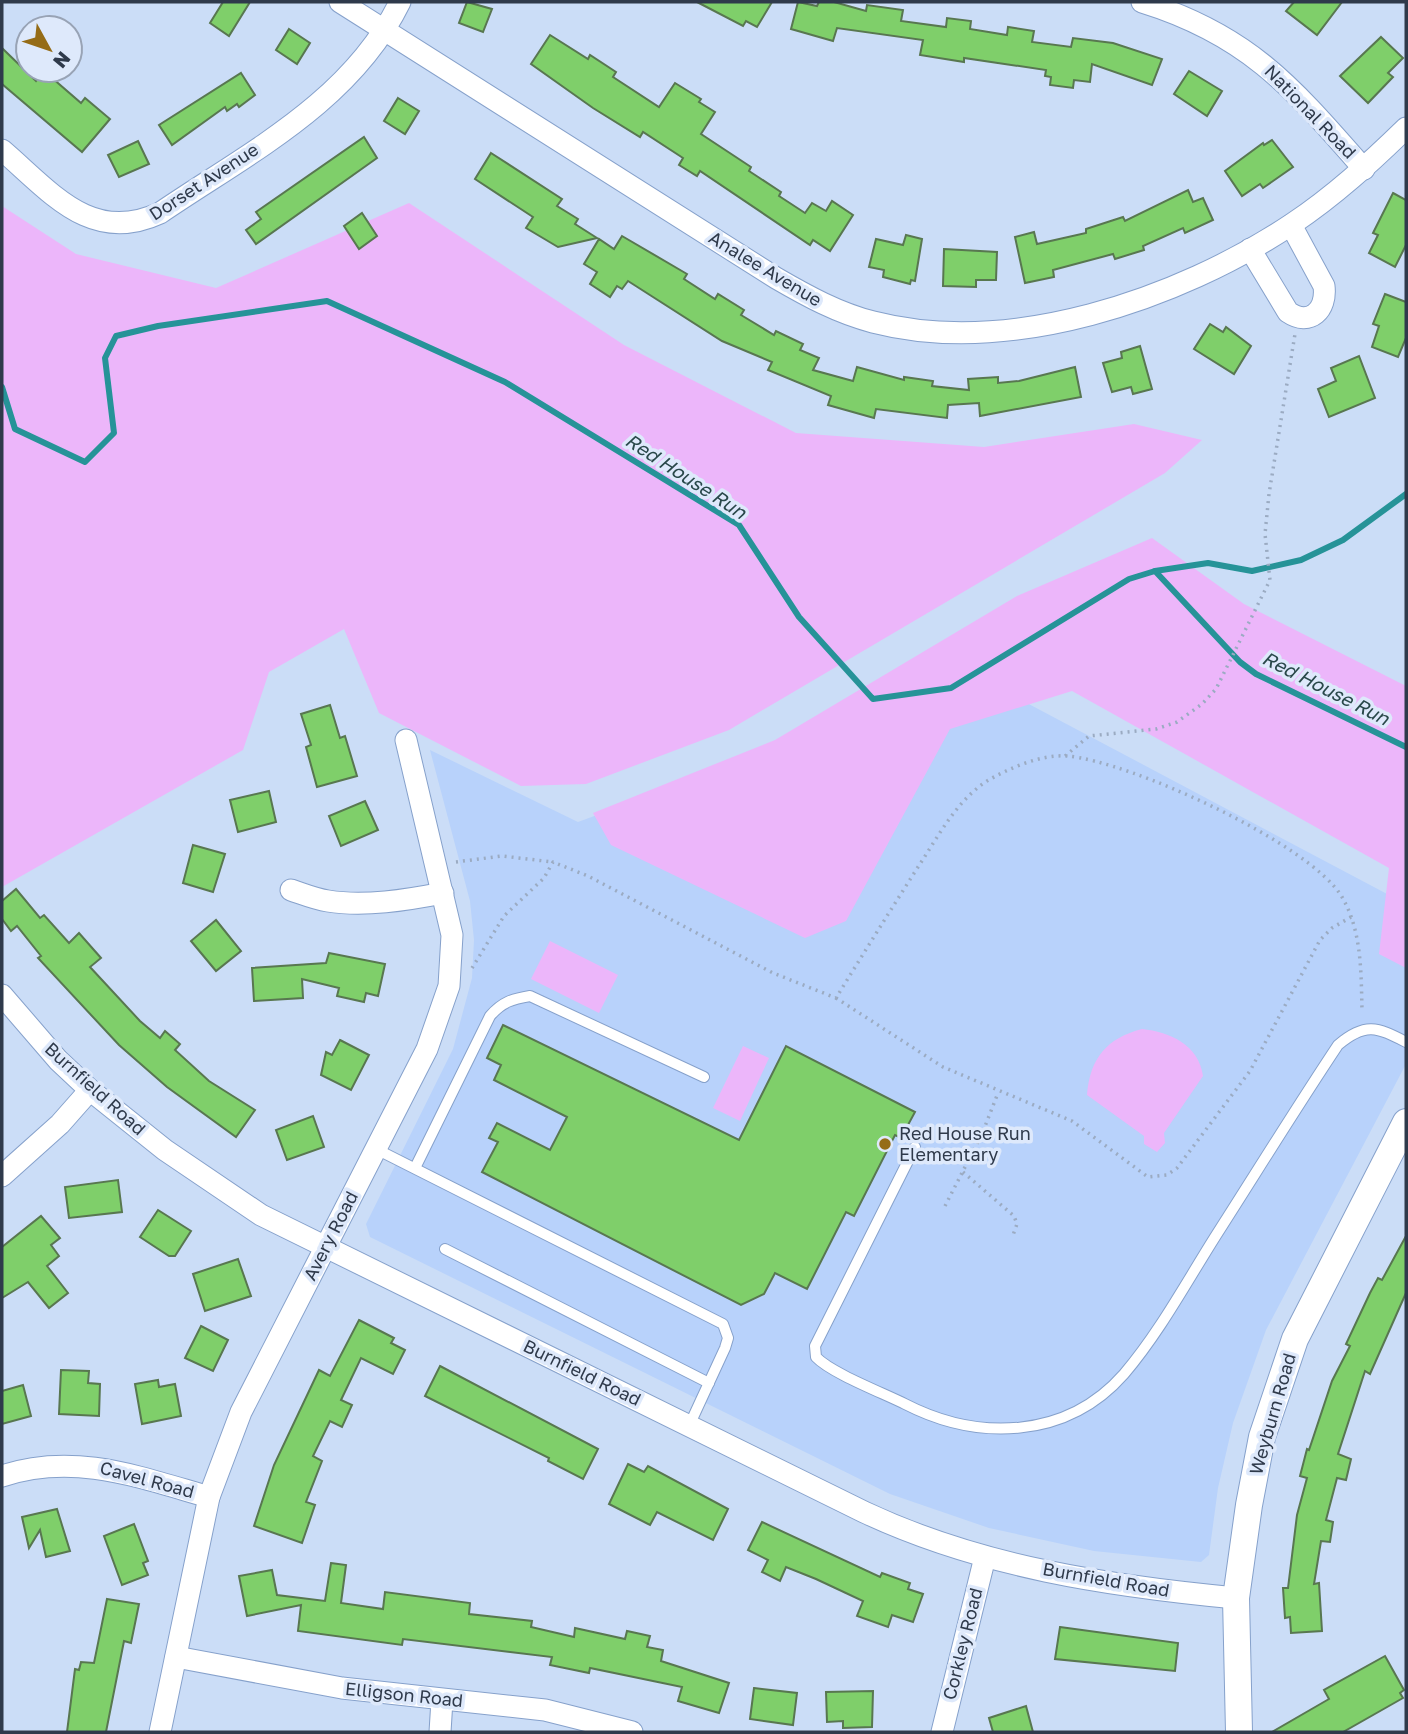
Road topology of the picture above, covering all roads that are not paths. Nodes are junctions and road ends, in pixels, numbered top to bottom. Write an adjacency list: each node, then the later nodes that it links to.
1 (340, 2): 4 (street, Analee Avenue)
2 (400, 2): 4 (street, Dorset Avenue)
3 (1142, 2): 7 (street, National Road)
4 (383, 29): 6 (street, Dorset Avenue); 9 (street, Analee Avenue)
5 (1406, 128): 7 (street, Analee Avenue)
6 (2, 150)
7 (1364, 169): 8 (street, Analee Avenue)
8 (1291, 225): 9 (street, Analee Avenue); 9 (street)
9 (1250, 249)
10 (406, 740): 12 (street, Avery Road)
11 (291, 890): 12 (street)
12 (443, 893): 19 (street, Avery Road)
13 (2, 995): 16 (street, Burnfield Road)
14 (1406, 1042): 18 (lane)
15 (704, 1077): 20 (lane)
16 (90, 1090): 21 (street); 22 (street, Burnfield Road)
17 (1406, 1122): 29 (street, Weyburn Road)
18 (915, 1147)
19 (376, 1149): 20 (lane); 22 (street, Avery Road)
20 (415, 1168): 24 (lane)
21 (2, 1176)
22 (325, 1247): 25 (street, Burnfield Road); 27 (street, Avery Road)
23 (445, 1249): 24 (lane)
24 (709, 1383): 25 (lane)
25 (689, 1426): 28 (street, Burnfield Road)
26 (2, 1476): 27 (street, Cavel Road)
27 (209, 1497): 30 (street, Avery Road)
28 (985, 1556): 29 (street, Burnfield Road); 35 (street, Corkley Road)
29 (1236, 1598): 36 (street, Weyburn Road)
30 (176, 1657): 31 (street, Elligson Road); 32 (street, Avery Road)
31 (442, 1700): 33 (street); 34 (street, Elligson Road)
32 (160, 1732)
33 (440, 1732)
34 (632, 1732)
35 (942, 1732)
36 (1239, 1732)

